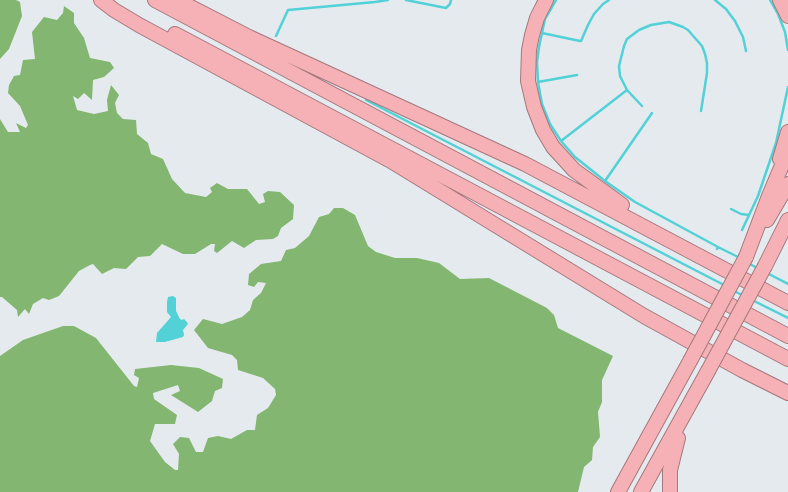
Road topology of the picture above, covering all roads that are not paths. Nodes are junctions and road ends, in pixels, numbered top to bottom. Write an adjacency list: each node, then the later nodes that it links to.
1 (101, 0): 22 (highway)
2 (111, 0): 21 (highway)
3 (155, 0): 20 (highway)
4 (176, 0): 14 (highway)
5 (546, 0): 14 (highway)
6 (780, 0): 7 (highway)
7 (788, 16)
8 (788, 132): 11 (highway)
9 (788, 151): 11 (highway)
10 (788, 184): 15 (highway)
11 (769, 196): 15 (highway)
12 (788, 220): 16 (highway)
13 (788, 232): 16 (highway)
14 (690, 251): 17 (highway)
15 (746, 257): 26 (highway, bridge)
16 (765, 266): 25 (highway, bridge)
17 (769, 293): 18 (highway); 19 (highway)
18 (788, 298)
19 (788, 303)
20 (788, 336)
21 (788, 359)
22 (742, 370): 23 (highway); 24 (highway)
23 (788, 393)
24 (788, 398)
25 (690, 404): 27 (highway); 28 (highway)
26 (618, 492)
27 (641, 492)
28 (670, 492)

